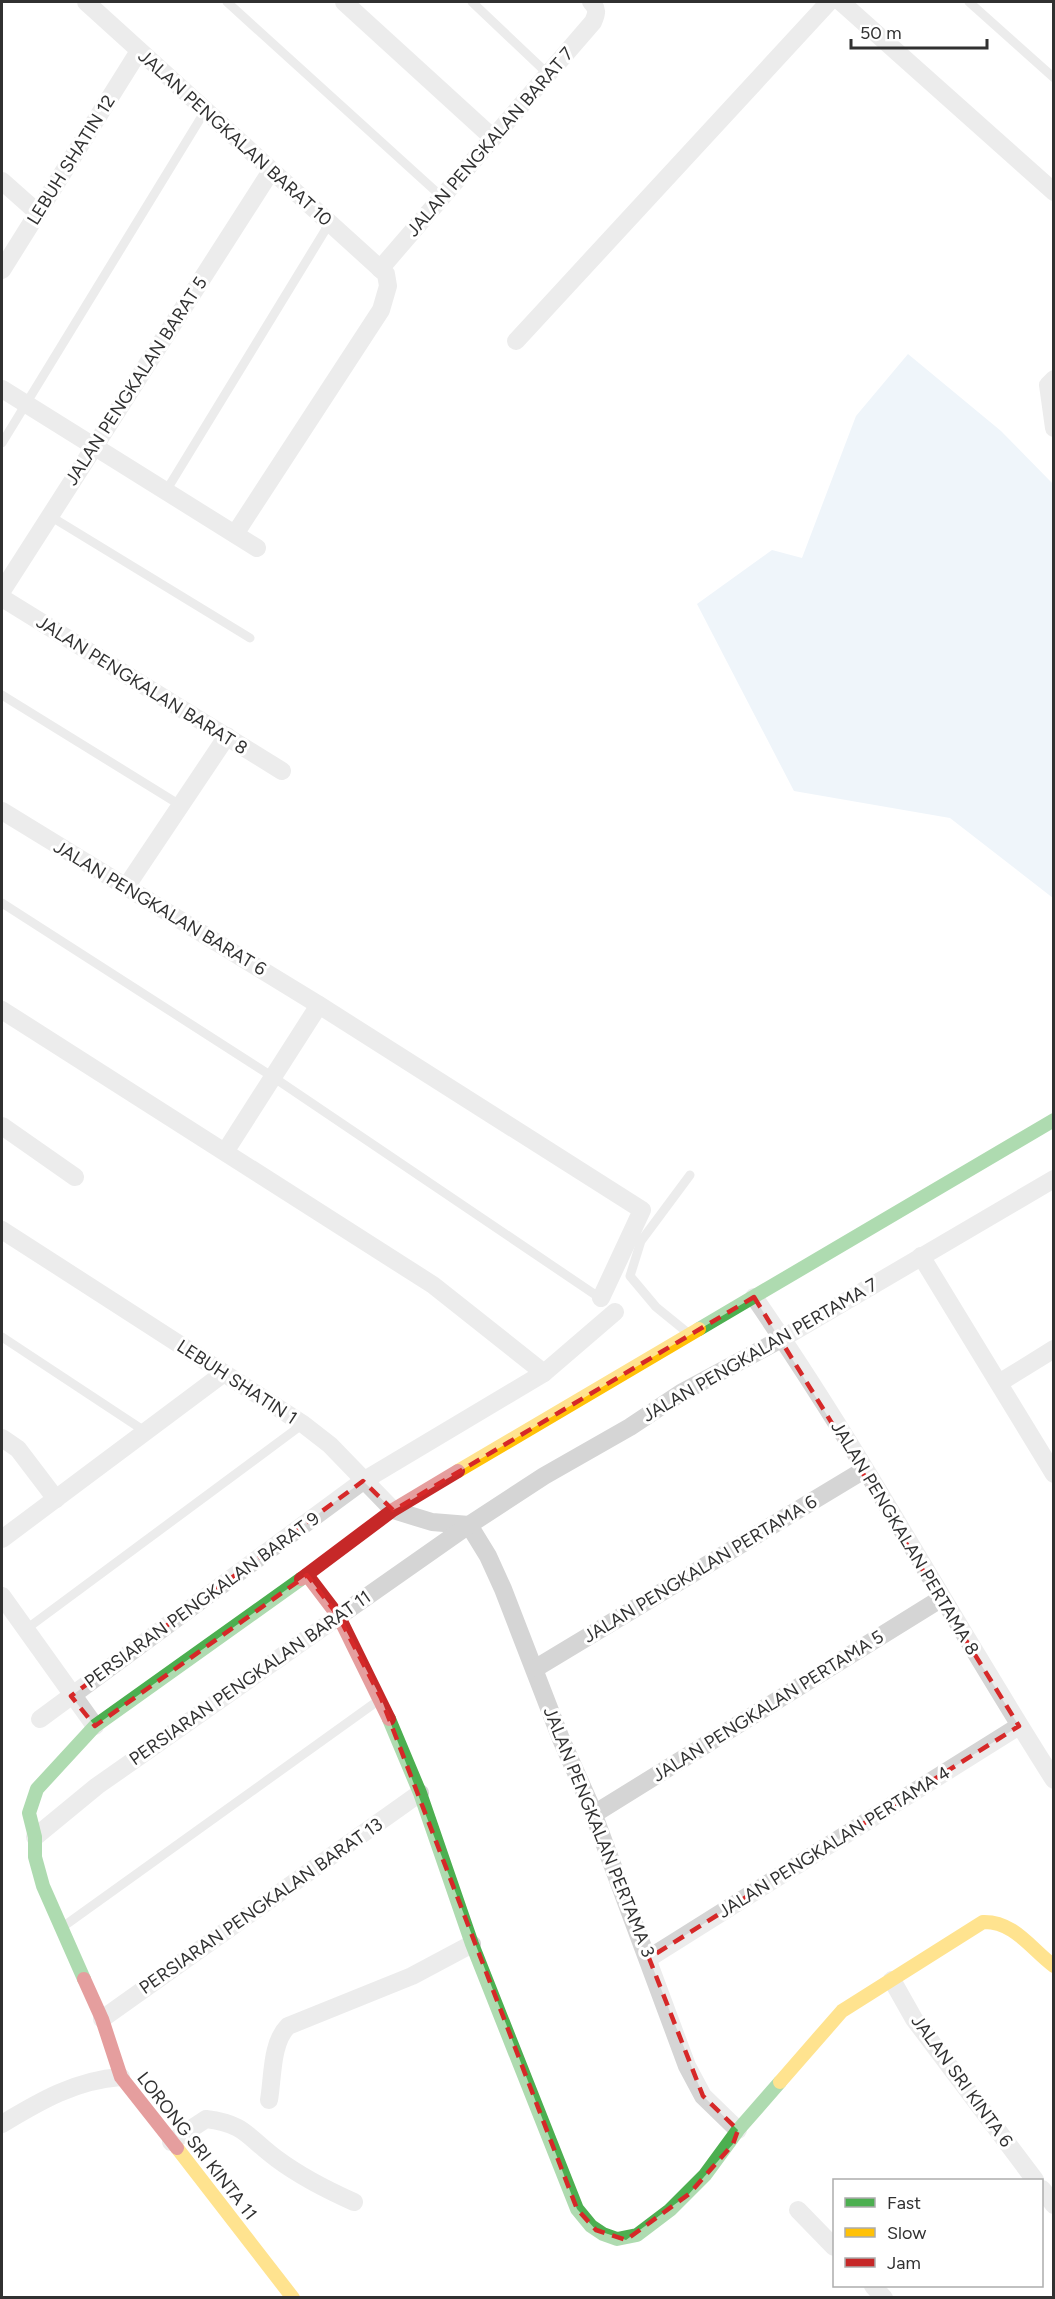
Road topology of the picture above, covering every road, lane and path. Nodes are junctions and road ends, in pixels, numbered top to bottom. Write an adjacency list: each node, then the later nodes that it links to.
1 (86, 2): 9 (street, JALAN PENGKALAN BARAT 10)
2 (227, 2): 17 (lane)
3 (344, 2): 13 (street)
4 (472, 2): 10 (lane)
5 (829, 2): 22 (street)
6 (841, 2): 16 (street)
7 (969, 2): 11 (lane)
8 (596, 6): 10 (street, JALAN PENGKALAN BARAT 7)
9 (139, 51): 12 (street, JALAN PENGKALAN BARAT 10); 18 (street, LEBUH SHATIN 12)
10 (548, 74): 13 (street, JALAN PENGKALAN BARAT 7)
11 (1053, 78)
12 (205, 111): 14 (street, JALAN PENGKALAN BARAT 10); 25 (lane)
13 (494, 138): 17 (street, JALAN PENGKALAN BARAT 7)
14 (271, 171): 19 (street, JALAN PENGKALAN BARAT 10); 28 (street, JALAN PENGKALAN BARAT 5)
15 (2, 181): 18 (street)
16 (1053, 192)
17 (442, 197): 21 (street, JALAN PENGKALAN BARAT 7)
18 (38, 213): 20 (street, LEBUH SHATIN 12)
19 (328, 224): 21 (street, JALAN PENGKALAN BARAT 10); 29 (lane)
20 (2, 270)
21 (383, 272): 31 (street)
22 (516, 342)
23 (1053, 378): 26 (street)
24 (2, 389): 25 (street)
25 (26, 404): 27 (lane); 28 (street)
26 (1053, 429)
27 (2, 443)
28 (94, 447): 29 (street); 30 (street, JALAN PENGKALAN BARAT 5)
29 (166, 491): 31 (street)
30 (50, 516): 33 (street, JALAN PENGKALAN BARAT 5); 35 (lane)
31 (235, 534): 32 (street)
32 (257, 548)
33 (2, 591)
34 (2, 598): 37 (street, JALAN PENGKALAN BARAT 8)
35 (250, 638)
36 (2, 695): 39 (lane)
37 (227, 736): 38 (street, JALAN PENGKALAN BARAT 8); 39 (street)
38 (282, 771)
39 (180, 806): 41 (street)
40 (2, 811): 41 (street, JALAN PENGKALAN BARAT 6)
41 (126, 887): 43 (street, JALAN PENGKALAN BARAT 6)
42 (2, 903): 45 (lane)
43 (320, 1005): 45 (street); 55 (street, JALAN PENGKALAN BARAT 6)
44 (2, 1010): 48 (street)
45 (273, 1077): 48 (street); 55 (lane)
46 (1053, 1120): 54 (street, LORONG SRI KINTA 11)
47 (2, 1126): 50 (street)
48 (225, 1152): 62 (street)
49 (690, 1175): 57 (lane)
50 (75, 1177)
51 (1053, 1179): 53 (street, JALAN PENGKALAN PERTAMA 7)
52 (2, 1230): 61 (street, LEBUH SHATIN 1)
53 (921, 1256): 59 (street, JALAN PENGKALAN PERTAMA 7); 63 (street)
54 (754, 1297): 57 (street, LORONG SRI KINTA 11); 59 (street, JALAN PENGKALAN PERTAMA 8)
55 (601, 1298): 56 (lane)
56 (615, 1312): 62 (street, PERSIARAN PENGKALAN BARAT 9)
57 (690, 1334): 71 (street, LORONG SRI KINTA 11)
58 (2, 1337): 65 (lane)
59 (783, 1338): 67 (street, JALAN PENGKALAN PERTAMA 8); 72 (street, JALAN PENGKALAN PERTAMA 7)
60 (1053, 1349): 63 (street)
61 (224, 1373): 64 (street, LEBUH SHATIN 1); 65 (street)
62 (544, 1373): 69 (street, PERSIARAN PENGKALAN BARAT 9)
63 (999, 1383): 68 (street)
64 (303, 1424): 69 (street, LEBUH SHATIN 1); 78 (lane)
65 (146, 1431): 70 (street)
66 (2, 1438): 70 (street)
67 (864, 1470): 76 (street, JALAN PENGKALAN PERTAMA 8); 79 (street, JALAN PENGKALAN PERTAMA 6)
68 (1053, 1474)
69 (363, 1481): 71 (street, LEBUH SHATIN 1); 80 (street, PERSIARAN PENGKALAN BARAT 9)
70 (56, 1499): 73 (street)
71 (393, 1510): 72 (street, LEBUH SHATIN 1); 74 (street, LORONG SRI KINTA 11)
72 (469, 1525): 77 (street, PERSIARAN PENGKALAN BARAT 11); 79 (street, JALAN PENGKALAN PERTAMA 3)
73 (2, 1539)
74 (307, 1575): 77 (street); 83 (street, LORONG SRI KINTA 11)
75 (2, 1596): 78 (street)
76 (942, 1598): 84 (street, JALAN PENGKALAN PERTAMA 8); 87 (street, JALAN PENGKALAN PERTAMA 5)
77 (339, 1617): 81 (street); 88 (street, PERSIARAN PENGKALAN BARAT 11)
78 (25, 1630): 80 (street)
79 (536, 1668): 87 (street, JALAN PENGKALAN PERTAMA 3)
80 (71, 1696): 82 (street, PERSIARAN PENGKALAN BARAT 9); 83 (street)
81 (381, 1698): 86 (street); 89 (lane)
82 (40, 1719)
83 (95, 1726): 88 (street, LORONG SRI KINTA 11)
84 (1019, 1726): 85 (street, JALAN PENGKALAN PERTAMA 8); 91 (street, JALAN PENGKALAN PERTAMA 4)
85 (1053, 1780)
86 (420, 1793): 90 (street); 94 (street, PERSIARAN PENGKALAN BARAT 13)
87 (594, 1814): 91 (street, JALAN PENGKALAN PERTAMA 3)
88 (35, 1837): 89 (street, LORONG SRI KINTA 11)
89 (62, 1928): 94 (street, LORONG SRI KINTA 11)
90 (472, 1944): 96 (street); 98 (street)
91 (649, 1958): 98 (street, JALAN PENGKALAN PERTAMA 3)
92 (1053, 1966): 93 (street)
93 (892, 1980): 98 (street); 100 (street, JALAN SRI KINTA 6)
94 (102, 2019): 95 (street, LORONG SRI KINTA 11)
95 (121, 2077): 97 (street); 99 (street, LORONG SRI KINTA 11)
96 (269, 2100)
97 (2, 2124)
98 (738, 2130)
99 (171, 2142): 102 (street); 106 (street, LORONG SRI KINTA 11)
100 (1034, 2179)
101 (1043, 2192): 103 (street)
102 (354, 2202)
103 (1053, 2205)
104 (798, 2210): 105 (street)
105 (833, 2246)
106 (293, 2298)

